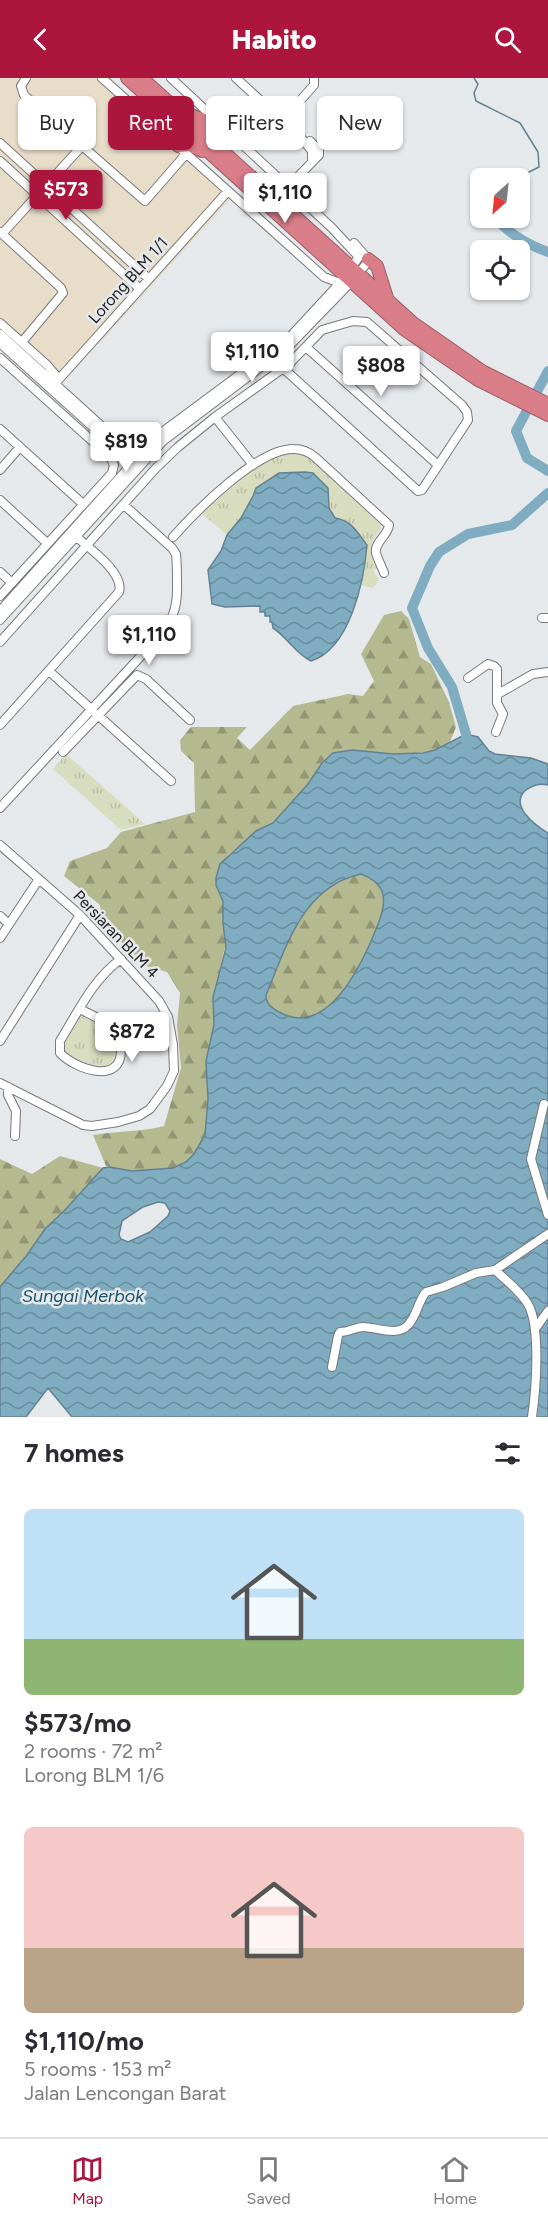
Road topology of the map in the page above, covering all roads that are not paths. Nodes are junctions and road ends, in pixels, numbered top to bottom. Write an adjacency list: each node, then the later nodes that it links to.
1 (26, 78): 8 (street)
2 (102, 78): 9 (street)
3 (127, 78): 22 (highway)
4 (142, 78): 10 (highway)
5 (171, 78): 13 (street)
6 (236, 78): 11 (street)
7 (314, 78): 12 (street)
8 (26, 96)
9 (122, 96)
10 (163, 96)
11 (256, 96)
12 (305, 96)
13 (206, 110)
14 (194, 126): 32 (highway)
15 (0, 143): 24 (street)
16 (305, 143): 25 (street)
17 (194, 147): 22 (highway)
18 (78, 150): 24 (street)
19 (85, 150): 20 (street)
20 (182, 150): 26 (street)
21 (249, 150): 25 (street)
22 (213, 156): 32 (highway)
23 (0, 161): 27 (street)
24 (46, 185): 27 (street); 33 (street)
25 (288, 187): 28 (street)
26 (228, 191): 31 (street); 33 (street, Lorong BLM 1/1)
27 (38, 195): 29 (street); 34 (street)
28 (332, 228): 30 (street); 32 (street)
29 (1, 233): 39 (street)
30 (368, 259): 32 (street); 36 (highway)
31 (324, 277): 32 (street); 35 (street)
32 (349, 277): 35 (street); 36 (highway); 47 (highway); 53 (street)
33 (149, 279): 34 (street, Lorong BLM 1/1)
34 (140, 289): 44 (street, Lorong BLM 1/1)
35 (331, 293): 53 (street)
36 (388, 301): 47 (highway)
37 (0, 322): 39 (street)
38 (0, 334): 46 (street)
39 (22, 342): 43 (street)
40 (0, 343): 46 (street)
41 (306, 347): 45 (street); 55 (street); 55 (street)
42 (0, 358): 58 (street)
43 (47, 365): 44 (street); 46 (street)
44 (69, 368): 46 (street, Lorong BLM 1/1)
45 (283, 368): 50 (street); 55 (street)
46 (55, 383): 53 (street)
47 (496, 383): 48 (highway); 49 (highway)
48 (548, 404)
49 (548, 415)
50 (215, 417): 54 (street); 59 (street)
51 (0, 429): 52 (street)
52 (20, 447): 56 (street); 58 (street)
53 (138, 464): 60 (street)
54 (254, 465): 61 (street); 65 (street)
55 (438, 465)
56 (0, 470)
57 (0, 500): 62 (street)
58 (83, 504): 62 (street)
59 (124, 505): 63 (street); 75 (street)
60 (74, 535): 63 (street); 68 (street); 69 (street)
61 (173, 537)
62 (47, 543): 66 (street)
63 (86, 546): 70 (street); 71 (street)
64 (0, 572): 66 (street)
65 (384, 573)
66 (12, 583): 67 (street)
67 (0, 596)
68 (0, 611)
69 (0, 620)
70 (0, 642)
71 (49, 671): 75 (street); 77 (street)
72 (548, 672): 74 (street)
73 (468, 678): 74 (street)
74 (498, 694): 78 (street)
75 (95, 711): 76 (street); 79 (street); 80 (street); 81 (street)
76 (190, 720)
77 (0, 725)
78 (496, 732)
79 (63, 752)
80 (171, 781)
81 (0, 808)
82 (0, 846): 83 (street, Persiaran BLM 4)
83 (39, 879): 84 (street, Persiaran BLM 4); 86 (street)
84 (80, 915): 88 (street, Persiaran BLM 4); 90 (street)
85 (0, 916): 86 (street)
86 (9, 924): 87 (street)
87 (0, 938)
88 (121, 959): 89 (street); 91 (street, Persiaran BLM 4)
89 (80, 1009): 89 (street)
90 (0, 1041)
91 (4, 1085): 93 (street)
92 (544, 1104): 94 (street)
93 (15, 1136)
94 (548, 1215)
95 (548, 1234): 96 (street)
96 (495, 1269): 98 (street); 99 (street)
97 (548, 1311): 98 (street)
98 (535, 1329): 100 (street)
99 (332, 1366)
100 (532, 1417)

